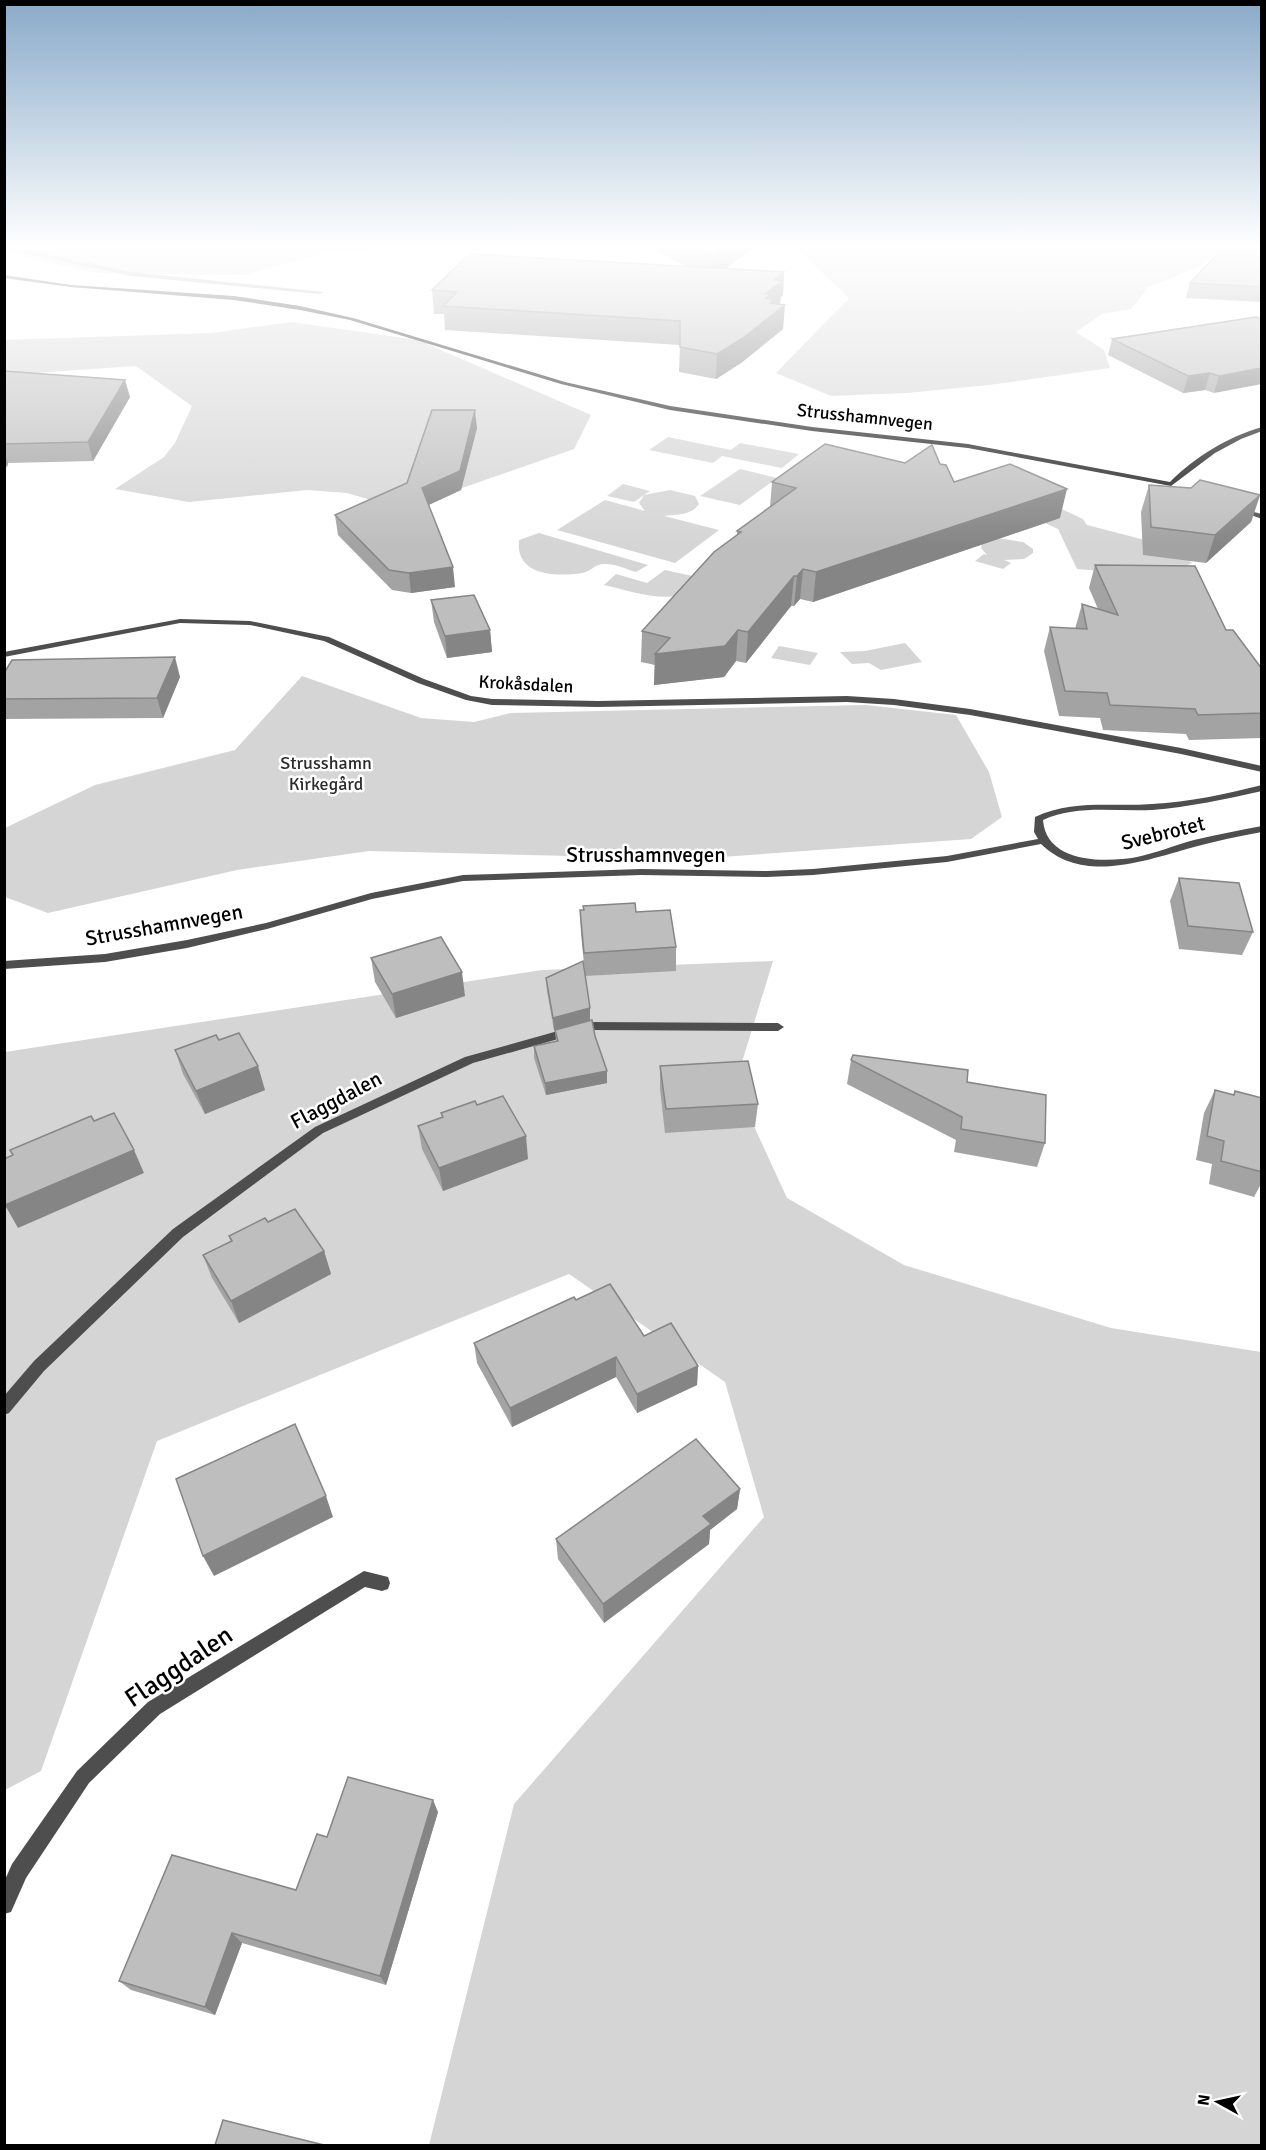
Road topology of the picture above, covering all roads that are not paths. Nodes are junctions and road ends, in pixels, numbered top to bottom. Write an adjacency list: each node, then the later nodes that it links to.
1 (438, 345): 3 (street, Strusshamnvegen)
2 (1262, 429): 3 (street)
3 (1171, 484): 4 (street, Strusshamnvegen)
4 (1181, 488)
5 (1231, 507): 6 (street)
6 (1262, 517)
7 (4, 655): 8 (street, Krokåsdalen)
8 (1262, 769)
9 (1262, 788): 11 (street)
10 (1262, 830): 11 (street, Svebrotet)
11 (1042, 841): 12 (street, Strusshamnvegen)
12 (4, 965)
13 (778, 1027): 14 (street, Flaggdalen)
14 (4, 1408)
15 (382, 1583): 16 (street, Flaggdalen)
16 (4, 1905)

